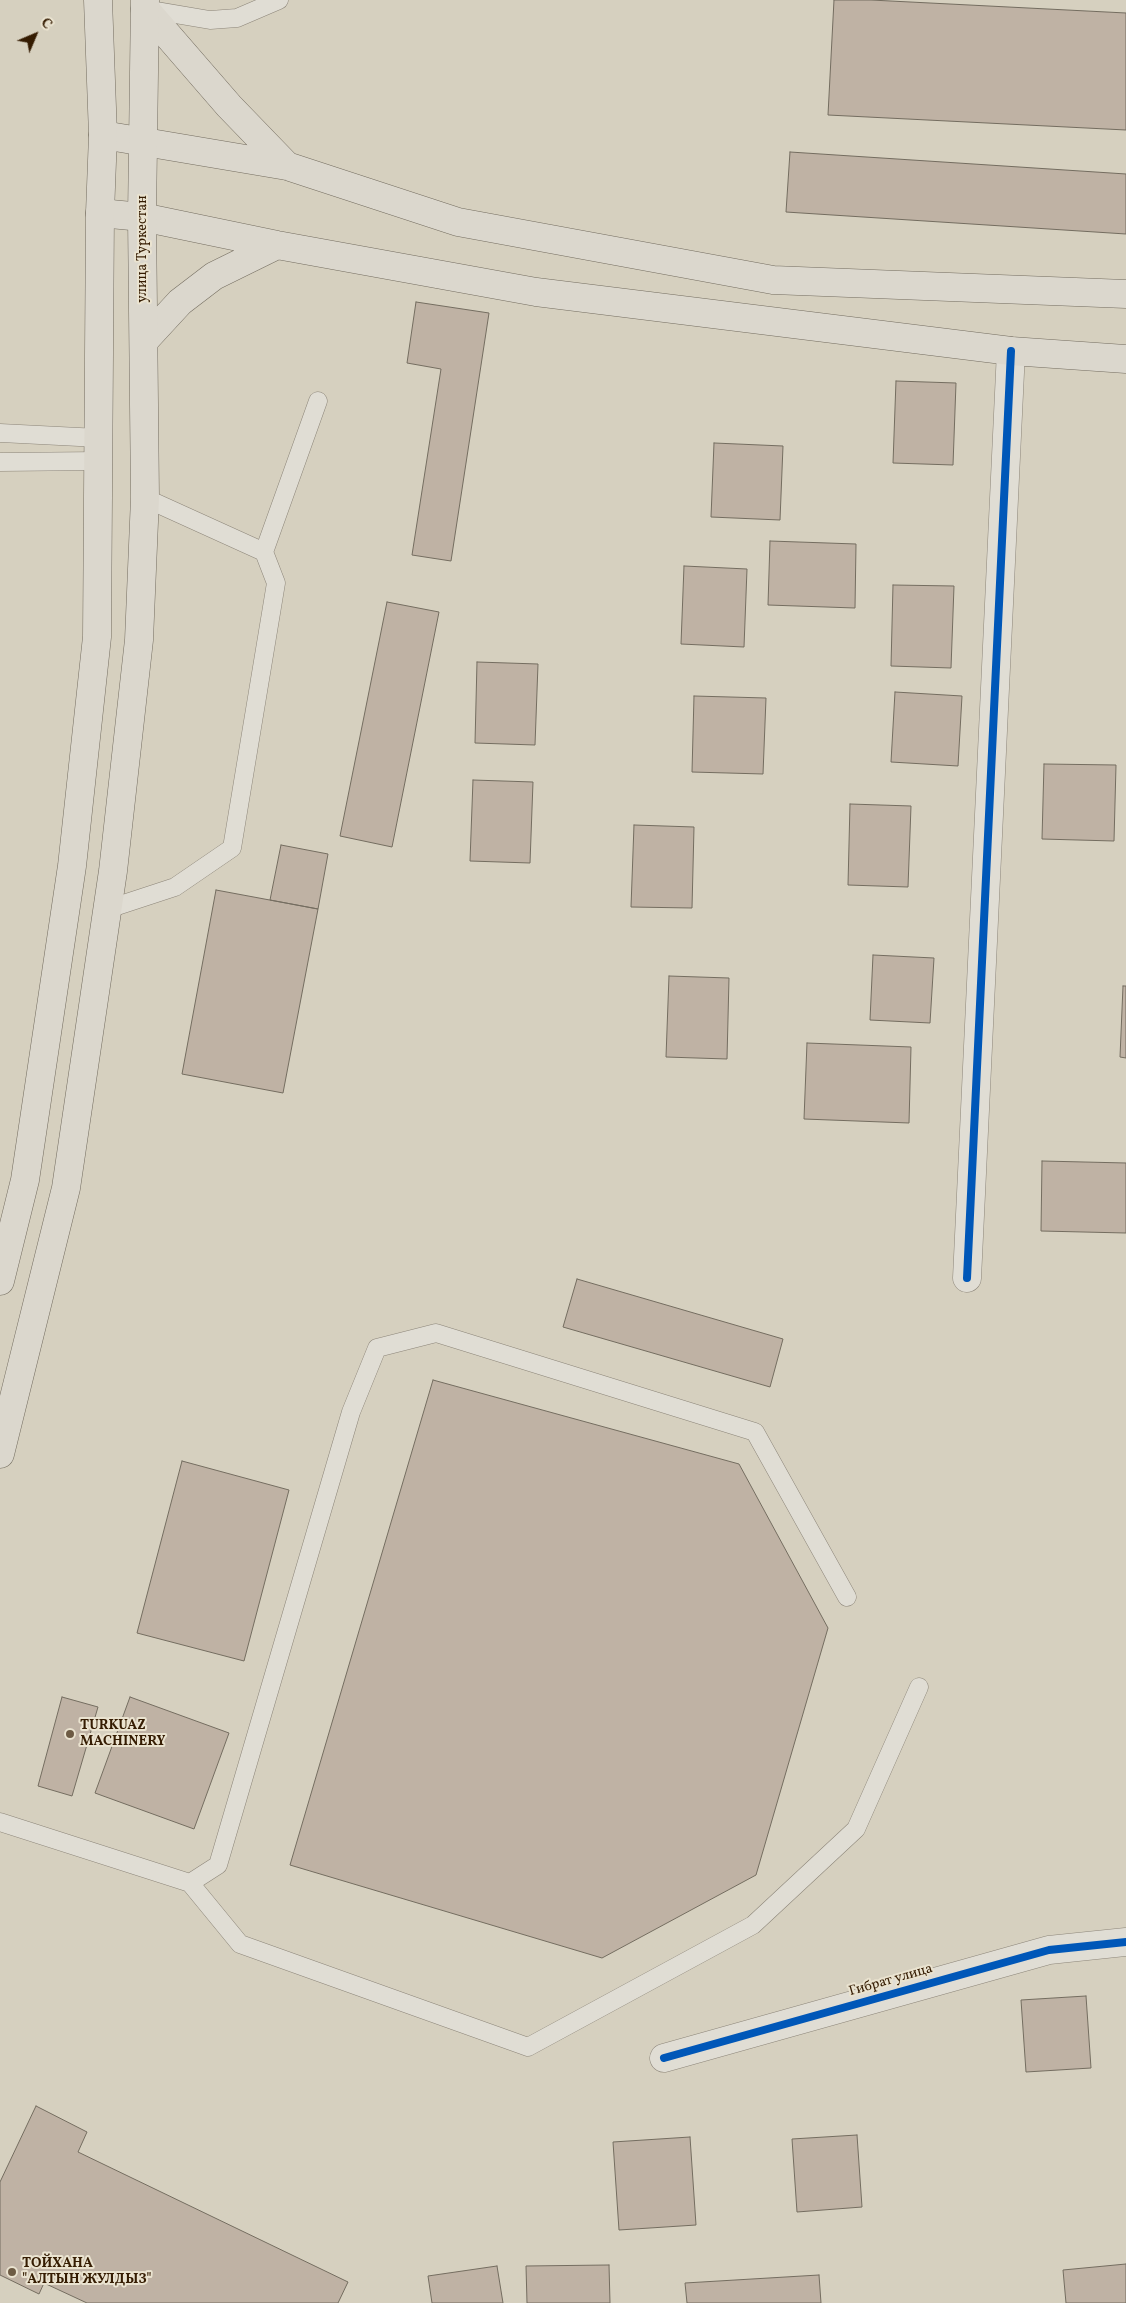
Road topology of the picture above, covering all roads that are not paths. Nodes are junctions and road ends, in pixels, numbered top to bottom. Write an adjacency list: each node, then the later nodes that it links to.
1 (98, 0): 4 (main road)
2 (279, 0): 3 (lane)
3 (145, 4): 5 (main road, улица Туркестан); 6 (main road)
4 (103, 134): 5 (main road); 7 (main road)
5 (144, 142): 6 (main road); 8 (main road, улица Туркестан)
6 (287, 166): 10 (main road)
7 (100, 213): 8 (main road); 16 (main road)
8 (142, 217): 9 (main road); 11 (main road, улица Туркестан)
9 (277, 245): 11 (main road); 12 (main road)
10 (1126, 294)
11 (144, 340): 18 (main road, улица Туркестан)
12 (1011, 351): 13 (main road); 21 (street)
13 (1126, 358)
14 (318, 402): 19 (lane)
15 (0, 433): 16 (lane)
16 (99, 449): 17 (lane); 22 (main road)
17 (0, 462)
18 (145, 498): 19 (lane); 20 (main road, улица Туркестан)
19 (264, 552): 20 (lane)
20 (108, 909): 23 (main road, улица Туркестан)
21 (967, 1278)
22 (0, 1280)
23 (0, 1454)
24 (847, 1597): 27 (lane)
25 (919, 1687): 27 (lane)
26 (0, 1822): 27 (lane)
27 (190, 1883)
28 (1126, 1942): 29 (street, Гибрат улица)
29 (664, 2058)

